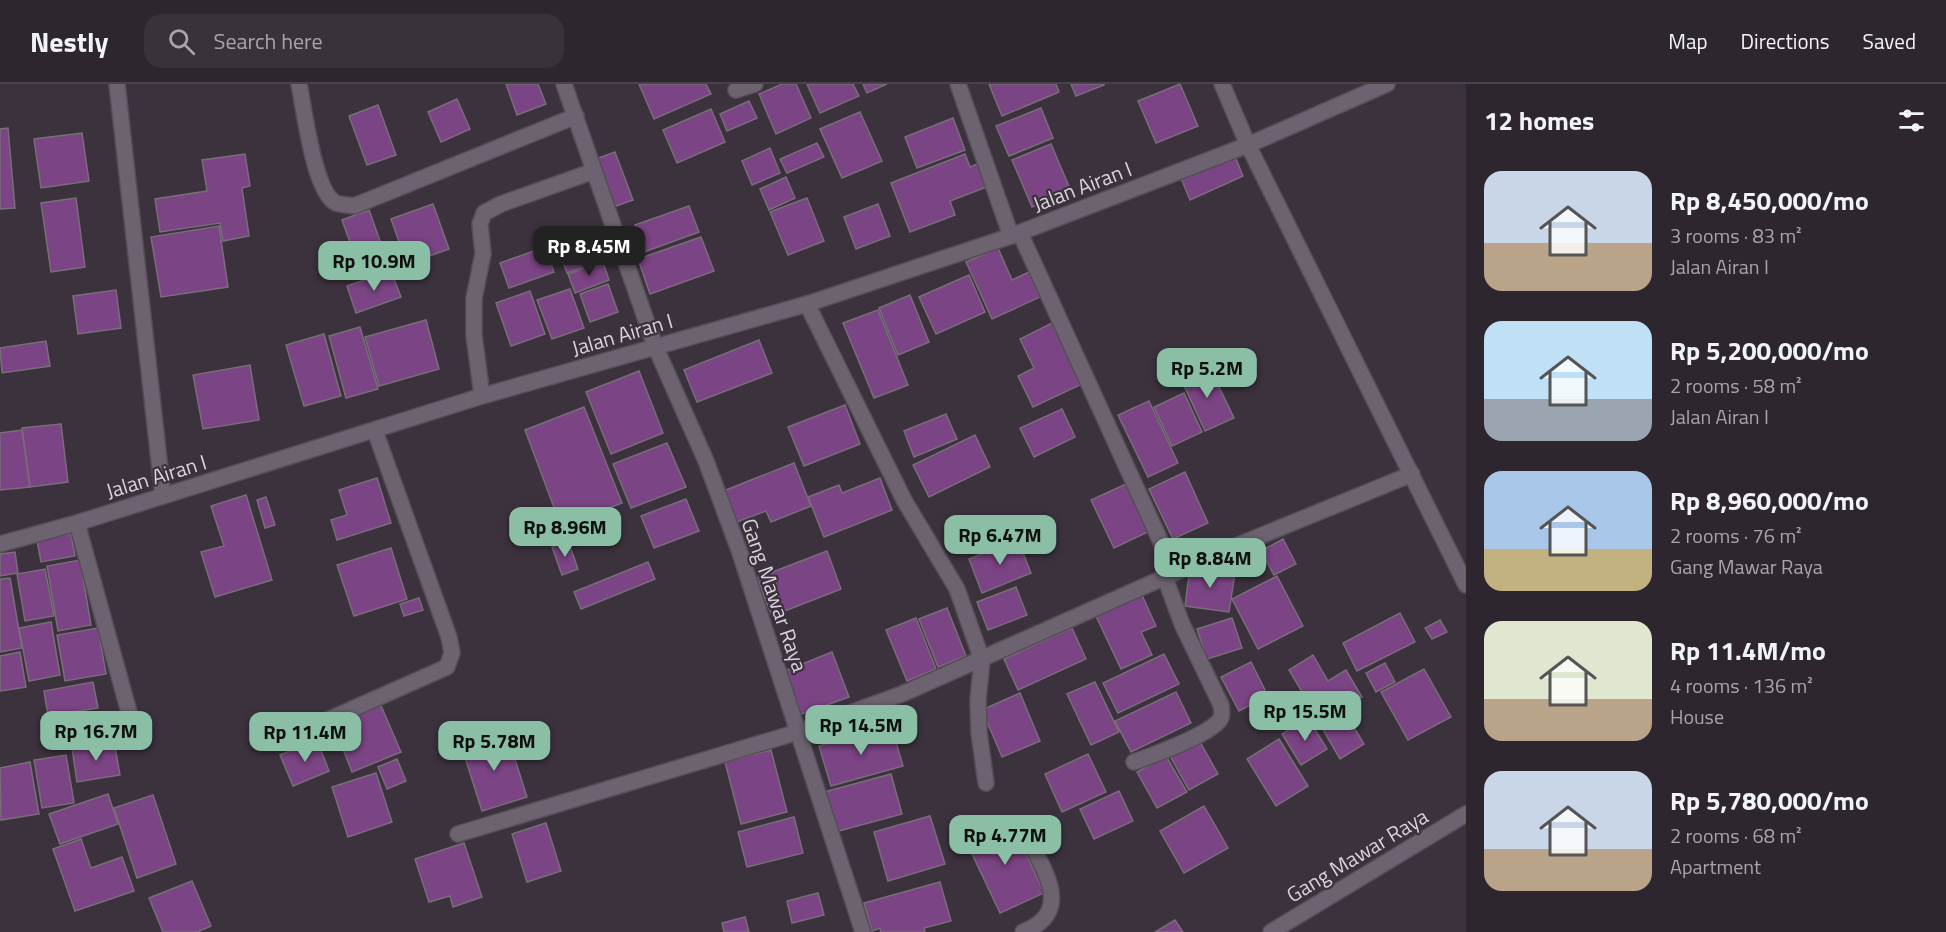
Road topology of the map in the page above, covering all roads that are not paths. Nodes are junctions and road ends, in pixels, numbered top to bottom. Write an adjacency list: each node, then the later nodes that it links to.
1 (117, 84): 18 (street)
2 (299, 84): 9 (street)
3 (564, 84): 9 (street, Gang Mawar Raya)
4 (755, 84): 8 (street)
5 (958, 84): 12 (street)
6 (1222, 84): 10 (street)
7 (1387, 84): 10 (street, Jalan Airan I)
8 (736, 90)
9 (576, 116): 11 (street, Gang Mawar Raya)
10 (1248, 145): 12 (street, Jalan Airan I); 17 (street)
11 (594, 171): 14 (street, Gang Mawar Raya); 15 (street)
12 (1016, 235): 13 (street, Jalan Airan I); 21 (street)
13 (807, 304): 14 (street, Jalan Airan I); 23 (street)
14 (655, 346): 15 (street, Jalan Airan I); 25 (street, Gang Mawar Raya)
15 (482, 396): 16 (street, Jalan Airan I)
16 (375, 431): 18 (street, Jalan Airan I); 24 (street)
17 (1412, 474): 21 (street); 22 (street)
18 (163, 496): 19 (street, Jalan Airan I)
19 (77, 523): 20 (street, Jalan Airan I); 26 (street)
20 (0, 544)
21 (1170, 575): 23 (street); 27 (street)
22 (1466, 585)
23 (982, 660): 25 (street); 28 (street)
24 (314, 726)
25 (798, 732): 31 (street); 32 (street, Gang Mawar Raya)
26 (135, 734)
27 (1134, 762)
28 (986, 783)
29 (1466, 814): 34 (street, Gang Mawar Raya)
30 (1025, 832): 33 (street)
31 (458, 834)
32 (863, 932)
33 (1023, 932)
34 (1271, 932)

